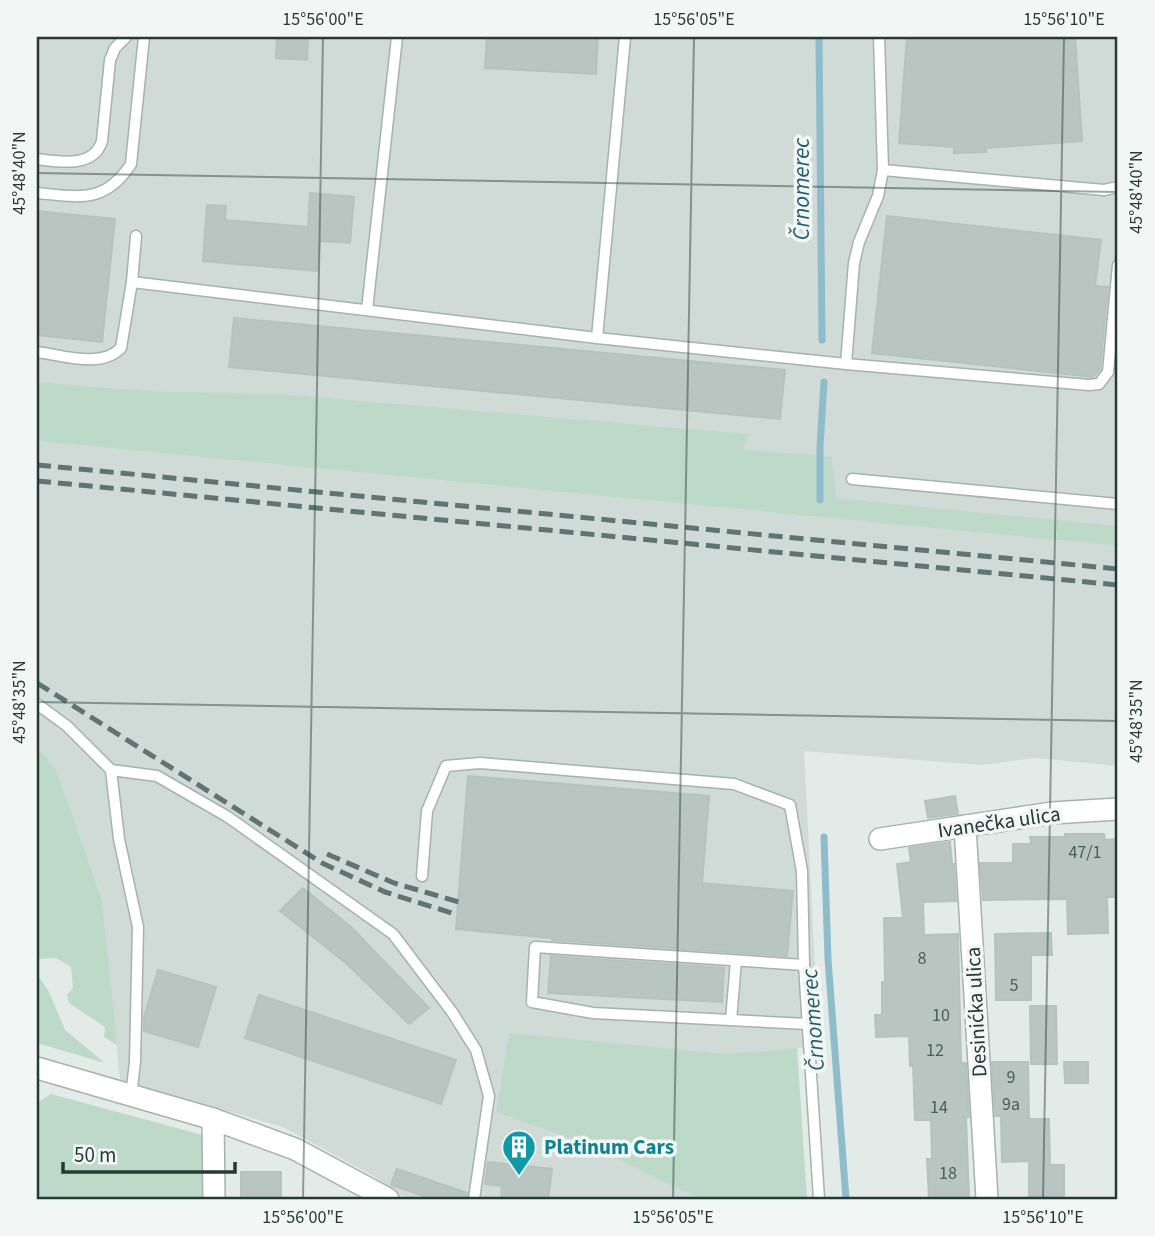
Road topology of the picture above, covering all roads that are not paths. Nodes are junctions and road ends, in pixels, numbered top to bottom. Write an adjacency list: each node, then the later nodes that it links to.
1 (126, 37): 6 (lane)
2 (144, 37): 9 (lane)
3 (397, 37): 13 (lane)
4 (625, 37): 14 (lane)
5 (879, 37): 7 (lane)
6 (37, 159)
7 (883, 170): 8 (lane); 16 (lane)
8 (1118, 187)
9 (37, 193)
10 (136, 236): 12 (lane)
11 (1118, 265): 16 (lane)
12 (132, 282): 13 (lane); 15 (lane)
13 (367, 310): 14 (lane)
14 (597, 338): 16 (lane)
15 (37, 352)
16 (846, 364)
17 (852, 479): 18 (lane)
18 (1118, 504)
19 (37, 704): 20 (lane)
20 (111, 770): 30 (lane); 34 (lane)
21 (1118, 809): 22 (street, Ivanečka ulica)
22 (965, 826): 23 (street, Ivanečka ulica); 36 (street, Desinićka ulica)
23 (880, 839)
24 (422, 876): 26 (lane)
25 (736, 961): 26 (lane); 27 (lane); 27 (lane)
26 (804, 965): 28 (lane)
27 (731, 1020): 28 (lane)
28 (807, 1024): 35 (lane)
29 (37, 1068): 30 (street)
30 (131, 1096): 31 (street)
31 (213, 1119): 32 (street); 33 (street)
32 (215, 1199)
33 (388, 1199)
34 (474, 1199)
35 (819, 1199)
36 (987, 1199)

